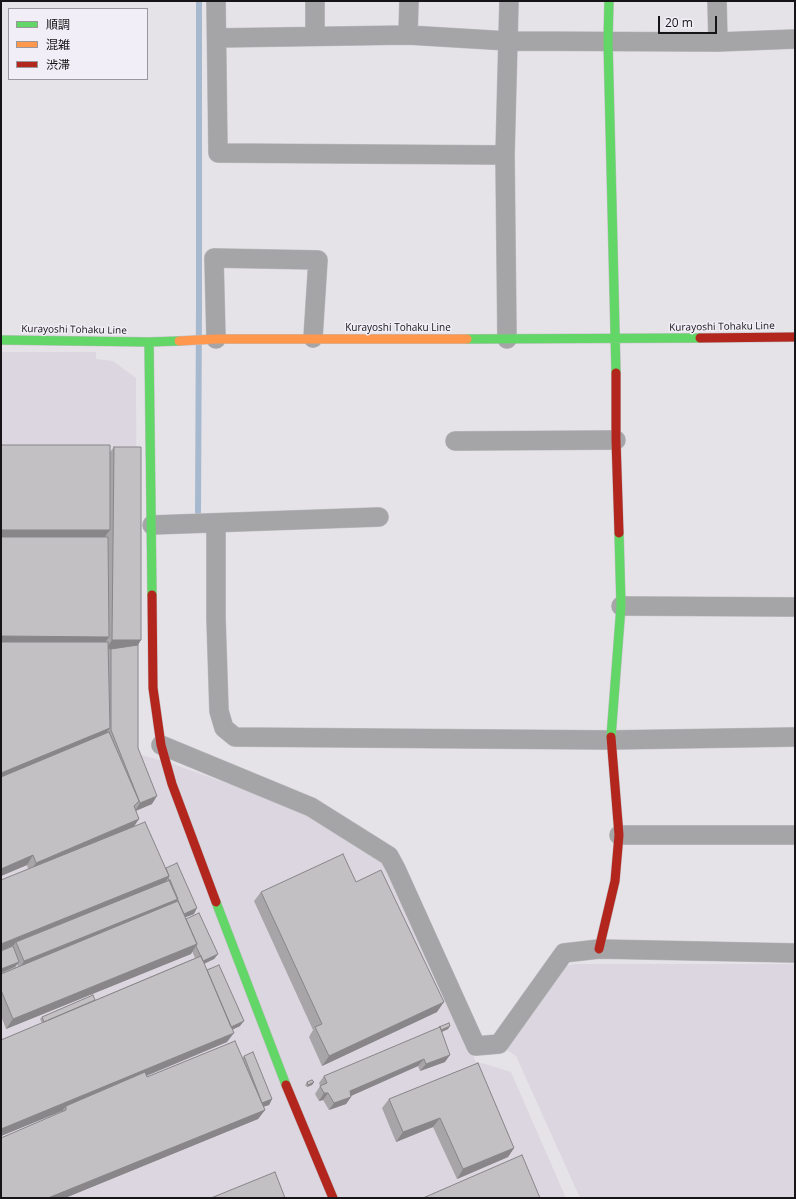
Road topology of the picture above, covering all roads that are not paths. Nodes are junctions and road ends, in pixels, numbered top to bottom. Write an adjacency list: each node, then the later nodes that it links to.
1 (216, 1): 9 (street)
2 (315, 1): 7 (street)
3 (409, 1): 8 (street)
4 (509, 1): 12 (street)
5 (609, 1): 11 (street)
6 (717, 1): 13 (street)
7 (315, 35): 8 (street); 9 (street)
8 (408, 35): 12 (street)
9 (217, 38): 14 (street)
10 (795, 39): 13 (street)
11 (608, 41): 12 (street); 13 (street); 18 (street)
12 (508, 42): 14 (street)
13 (718, 42)
14 (505, 155): 20 (street)
15 (795, 337): 18 (street, Kurayoshi Tohaku Line)
16 (314, 338): 17 (street, Kurayoshi Tohaku Line); 17 (street); 20 (street, Kurayoshi Tohaku Line)
17 (216, 339): 21 (street, Kurayoshi Tohaku Line)
18 (616, 339): 20 (street, Kurayoshi Tohaku Line); 22 (street)
19 (1, 340): 21 (street, Kurayoshi Tohaku Line)
20 (507, 340)
21 (149, 342): 26 (street)
22 (616, 440): 23 (street); 27 (street)
23 (455, 441)
24 (379, 517): 25 (street)
25 (216, 523): 26 (street); 30 (street)
26 (152, 525): 31 (street)
27 (621, 606): 28 (street); 30 (street)
28 (795, 607)
29 (794, 737): 30 (street)
30 (611, 740): 32 (street)
31 (161, 745): 34 (street); 36 (street)
32 (619, 835): 33 (street); 34 (street)
33 (795, 835)
34 (599, 949): 35 (street)
35 (795, 953)
36 (333, 1198)

